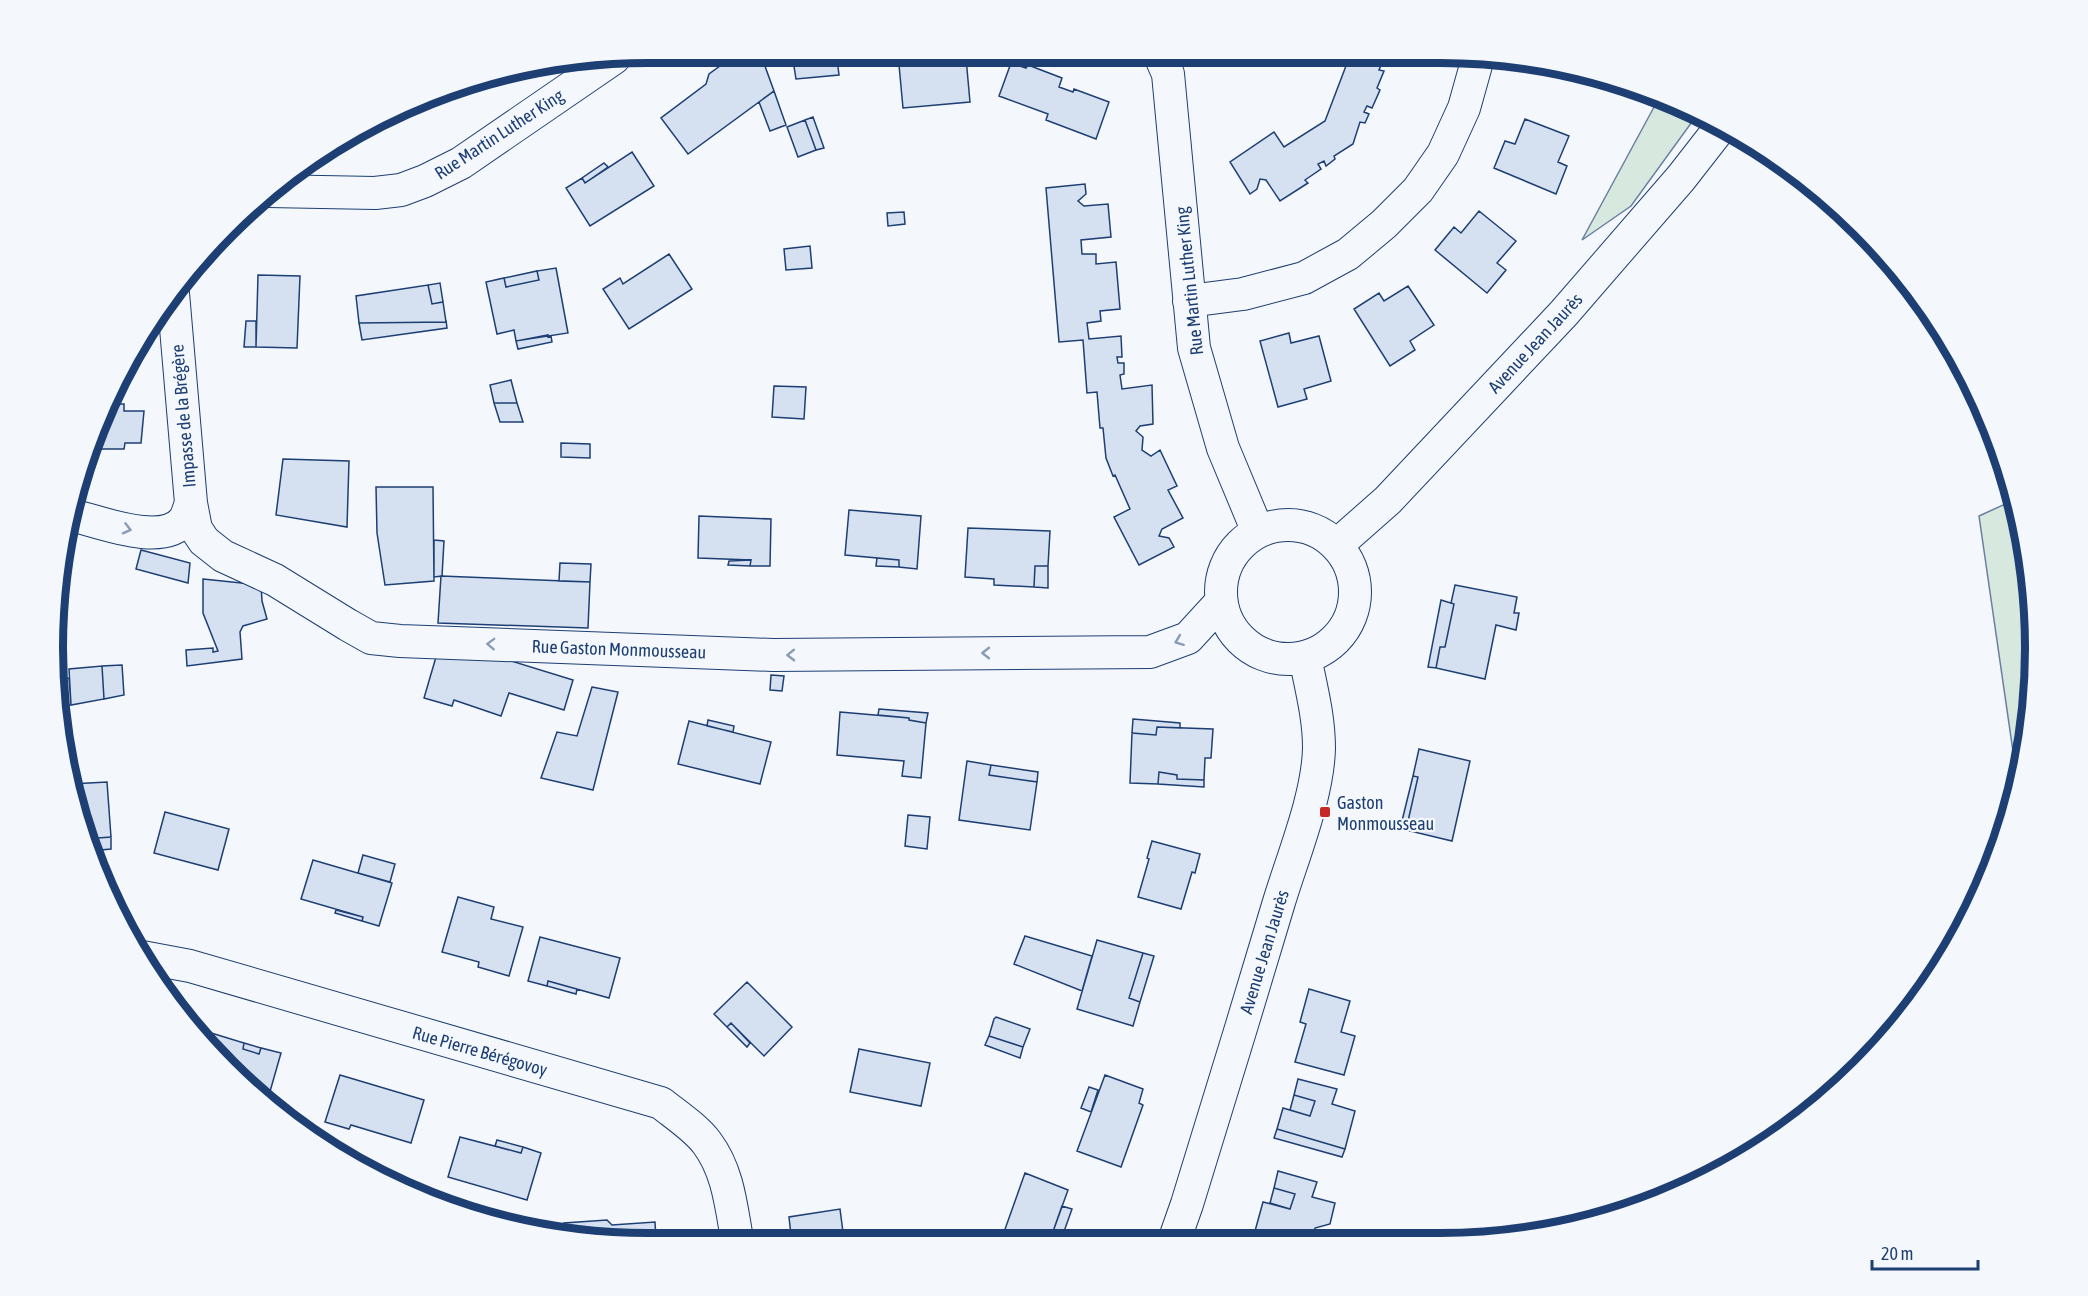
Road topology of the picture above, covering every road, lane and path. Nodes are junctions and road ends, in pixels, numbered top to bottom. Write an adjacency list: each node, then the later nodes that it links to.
1 (1163, 63): 6 (street, Rue Martin Luther King)
2 (1476, 64): 6 (street)
3 (604, 65): 5 (street, Rue Martin Luther King)
4 (1717, 132): 11 (street, Avenue Jean Jaurès)
5 (283, 191)
6 (1189, 301): 10 (street, Rue Martin Luther King)
7 (174, 306): 8 (street, Impasse de la Brégère)
8 (190, 502): 9 (street, one-way to 8); 12 (street, Rue Gaston Monmousseau, one-way to 8)
9 (78, 516)
10 (1258, 532): 11 (street); 12 (street)
11 (1337, 546): 13 (street)
12 (1221, 602): 13 (street)
13 (1305, 657): 16 (street, Avenue Jean Jaurès)
14 (153, 959): 15 (street, Rue Pierre Bérégovoy)
15 (736, 1233)
16 (1177, 1233)

